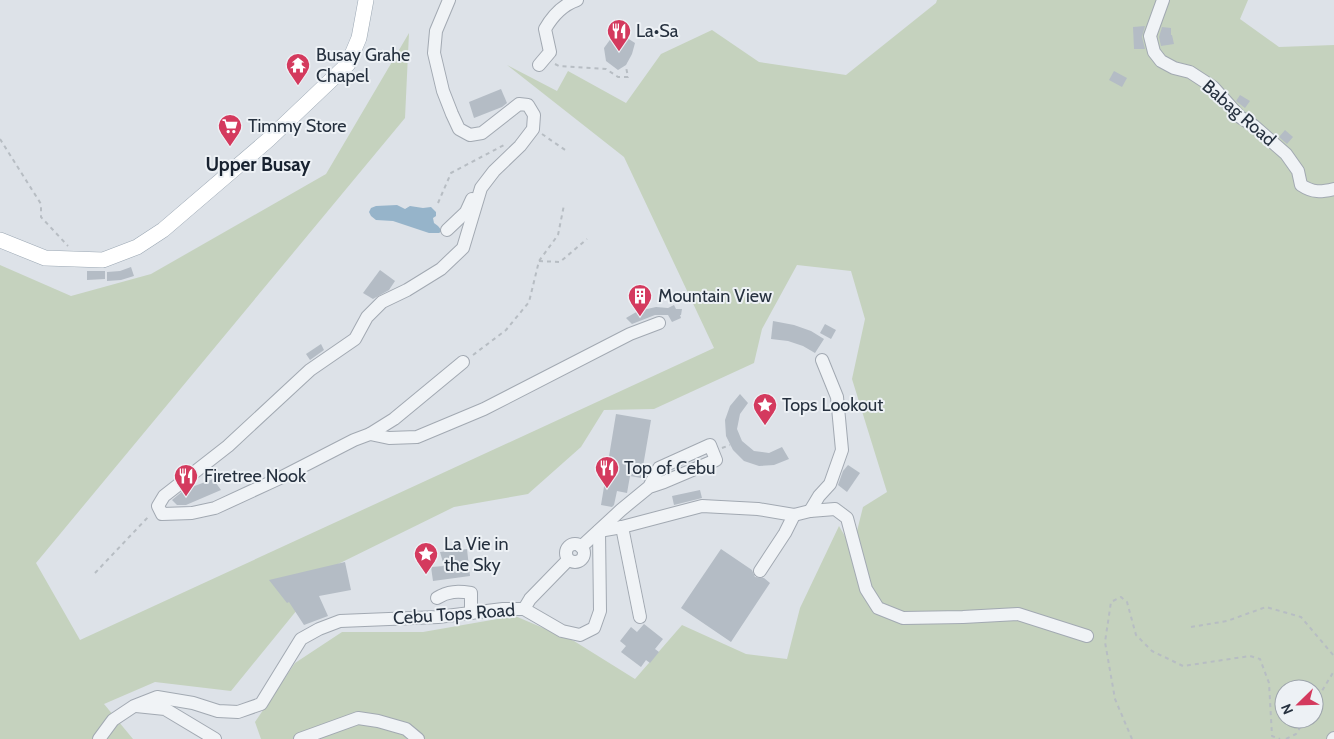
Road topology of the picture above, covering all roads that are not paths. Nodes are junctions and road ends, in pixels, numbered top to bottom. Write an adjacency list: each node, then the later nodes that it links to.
1 (366, 0): 9 (main road)
2 (449, 0): 6 (street)
3 (578, 0): 5 (street)
4 (1163, 0): 7 (street, Babag Road)
5 (542, 62)
6 (481, 188): 8 (street); 13 (street)
7 (1334, 189)
8 (447, 230)
9 (0, 240)
10 (659, 323): 13 (street)
11 (822, 360): 15 (street)
12 (463, 362): 13 (street)
13 (370, 434)
14 (649, 487): 14 (street); 18 (street)
15 (810, 512): 16 (street); 24 (street)
16 (794, 515): 17 (street); 19 (street)
17 (622, 527): 18 (street); 23 (street)
18 (599, 531): 21 (street); 21 (street, Cebu Tops Road)
19 (760, 571)
20 (437, 598): 22 (street)
21 (524, 608): 22 (street, Cebu Tops Road)
22 (471, 612): 25 (street, Cebu Tops Road)
23 (640, 617)
24 (1086, 636)
25 (134, 706): 26 (street, Cebu Tops Road); 27 (street)
26 (99, 739)
27 (214, 739)
28 (300, 739): 29 (street)
29 (418, 739)

